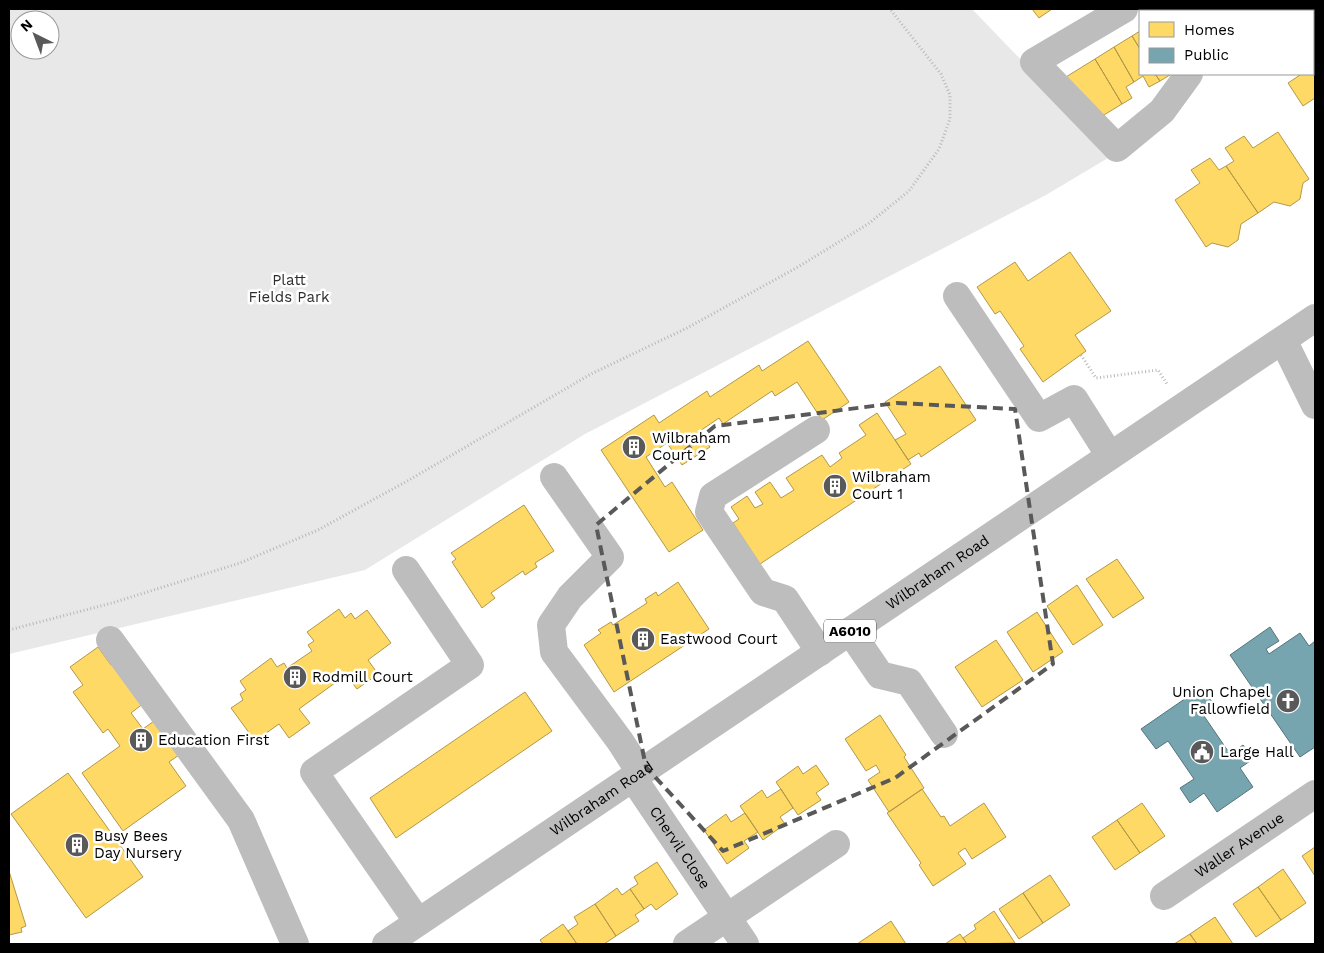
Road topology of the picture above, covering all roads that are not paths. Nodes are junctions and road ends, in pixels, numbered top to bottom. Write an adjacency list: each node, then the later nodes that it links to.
1 (1124, 9): 2 (main road)
2 (1188, 75)
3 (957, 296): 8 (main road)
4 (1315, 318): 5 (main road, Wilbraham Road / A6010)
5 (1283, 340): 6 (main road); 8 (main road, Wilbraham Road / A6010)
6 (1315, 405)
7 (816, 430): 13 (main road)
8 (1110, 456): 11 (main road, Wilbraham Road / A6010)
9 (554, 477): 15 (main road, Chervil Close)
10 (406, 570): 20 (main road)
11 (850, 631): 13 (main road, Wilbraham Road / A6010); 14 (main road)
12 (110, 640): 21 (main road)
13 (820, 652): 15 (main road, Wilbraham Road / A6010)
14 (944, 734)
15 (637, 775): 19 (main road, Chervil Close); 20 (main road, Wilbraham Road / A6010)
16 (1315, 794): 18 (main road, Waller Avenue)
17 (836, 844): 19 (main road)
18 (1164, 896)
19 (727, 918): 23 (main road); 24 (main road, Chervil Close)
20 (418, 922): 22 (main road, Wilbraham Road / A6010)
21 (294, 944)
22 (386, 944)
23 (687, 944)
24 (745, 944)

